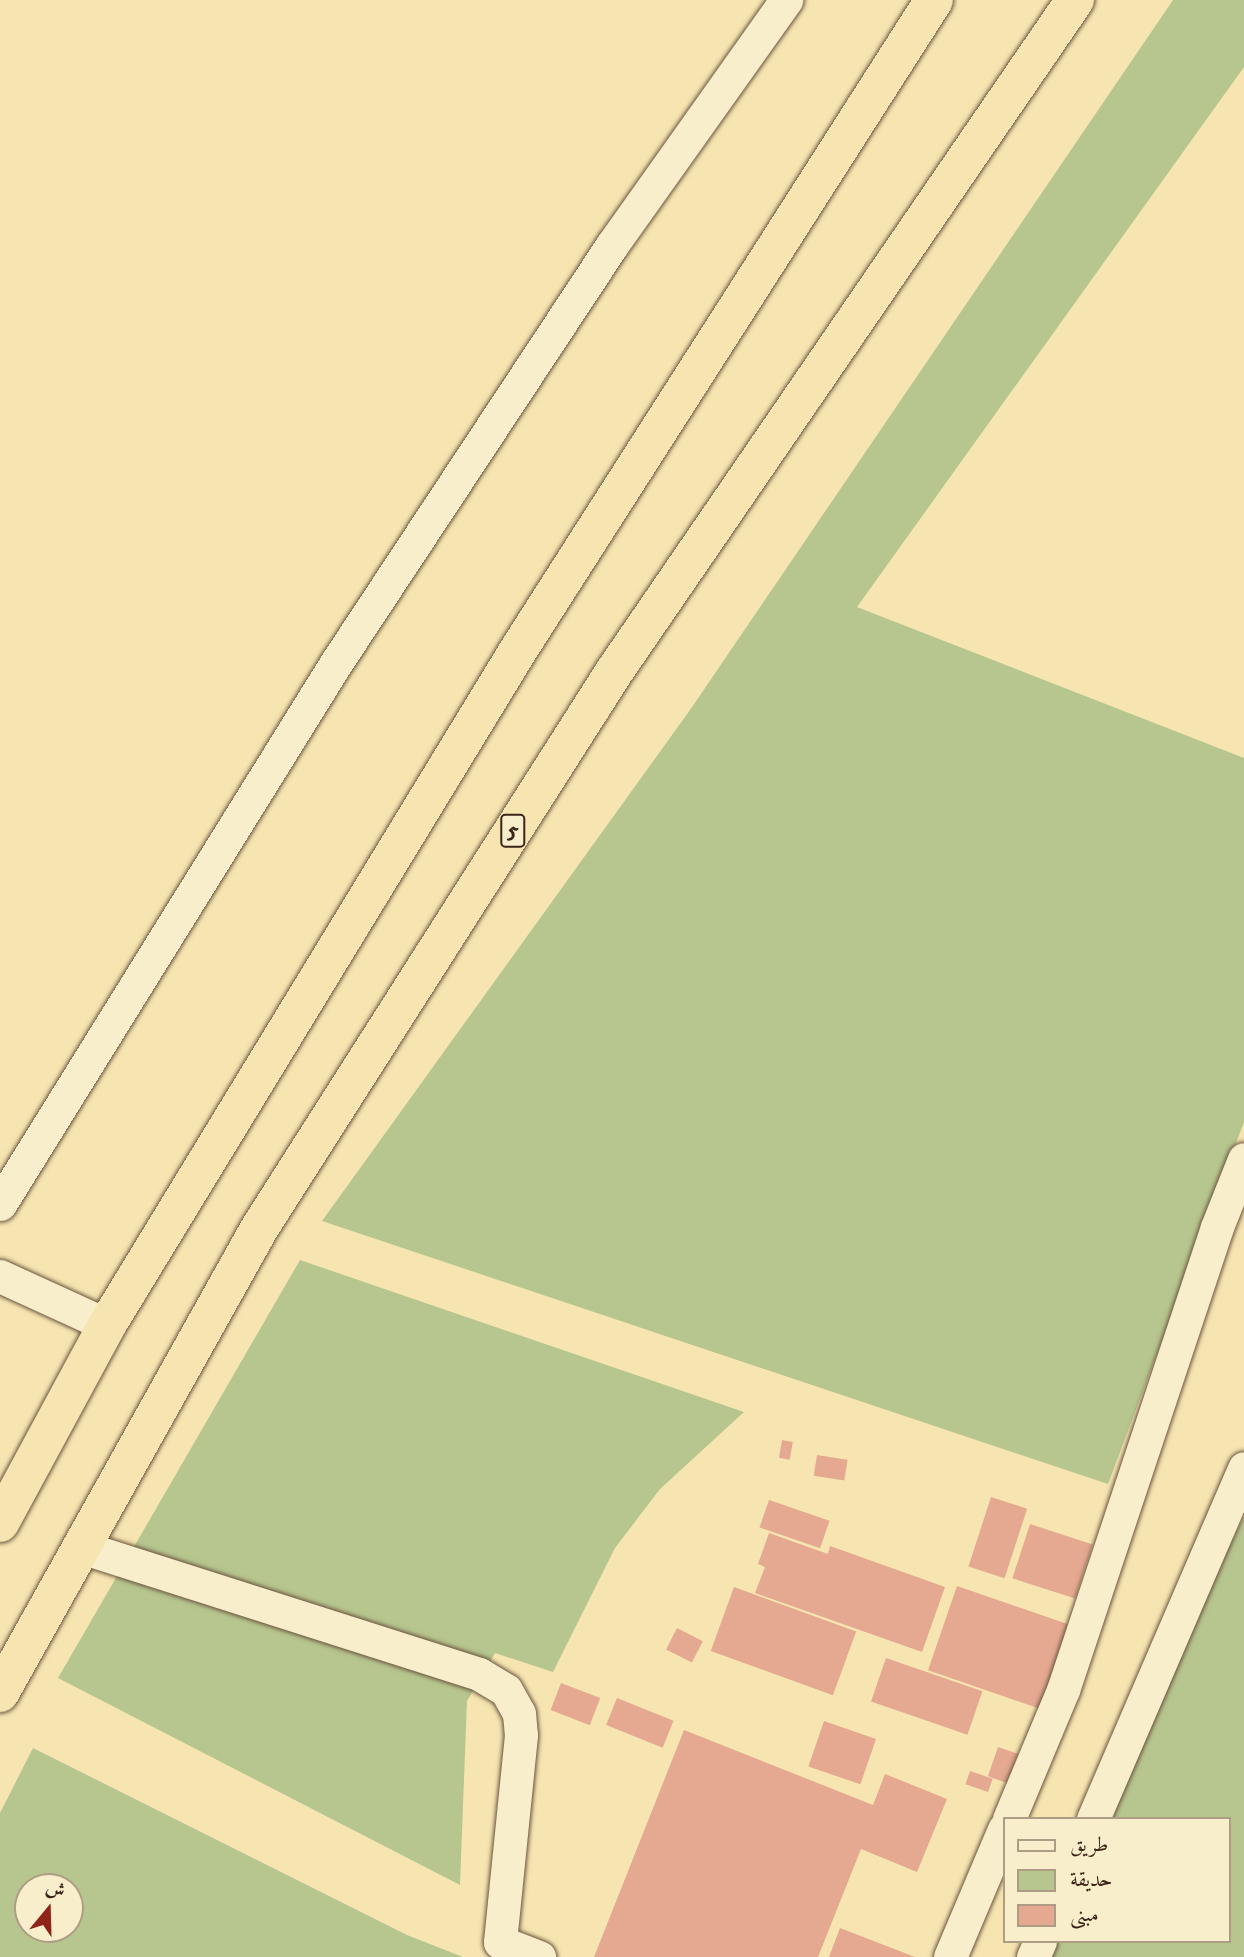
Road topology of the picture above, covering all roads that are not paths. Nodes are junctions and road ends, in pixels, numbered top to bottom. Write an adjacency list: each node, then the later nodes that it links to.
1 (786, 0): 5 (street)
2 (934, 0): 7 (highway)
3 (1075, 0): 10 (highway, 5)
4 (1244, 1159): 12 (street)
5 (0, 1204)
6 (0, 1276): 7 (street)
7 (107, 1325): 9 (highway)
8 (1244, 1468): 13 (street)
9 (0, 1523)
10 (81, 1546): 11 (highway, 5); 15 (street)
11 (0, 1693)
12 (1010, 1817)
13 (1094, 1817)
14 (1002, 1834): 16 (street)
15 (539, 1957)
16 (950, 1957)

